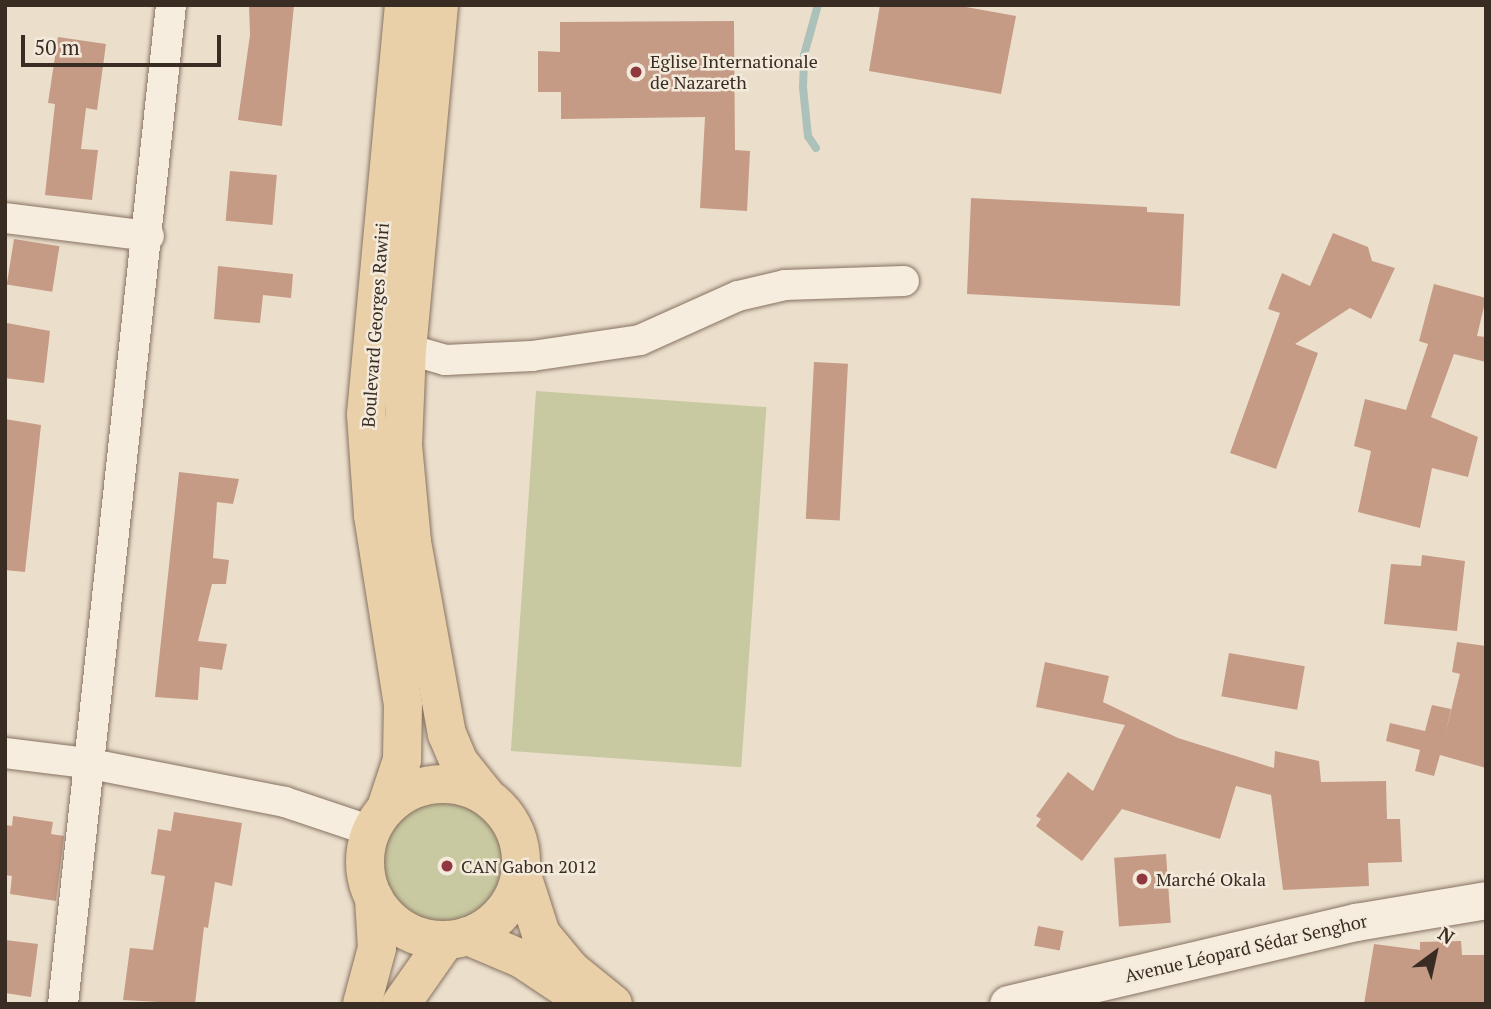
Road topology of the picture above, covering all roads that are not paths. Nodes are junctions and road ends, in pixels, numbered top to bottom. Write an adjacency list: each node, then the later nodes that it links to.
1 (171, 5): 5 (street)
2 (404, 5): 11 (main road, Boulevard Georges Rawiri)
3 (439, 5): 7 (main road, Boulevard Georges Rawiri)
4 (5, 218): 5 (street)
5 (149, 236): 9 (street)
6 (904, 281): 7 (street)
7 (407, 349): 10 (main road, Boulevard Georges Rawiri)
8 (5, 753): 9 (street)
9 (86, 763): 11 (street); 16 (street)
10 (486, 796): 11 (main road); 12 (main road)
11 (378, 820): 13 (main road)
12 (521, 872): 15 (main road); 20 (main road)
13 (374, 898): 15 (main road); 17 (main road)
14 (1486, 900): 21 (street, Avenue Léopard Sédar Senghor)
15 (457, 938): 18 (main road); 19 (main road)
16 (63, 1004)
17 (362, 1004)
18 (401, 1004)
19 (590, 1004)
20 (612, 1004)
21 (1008, 1004)

